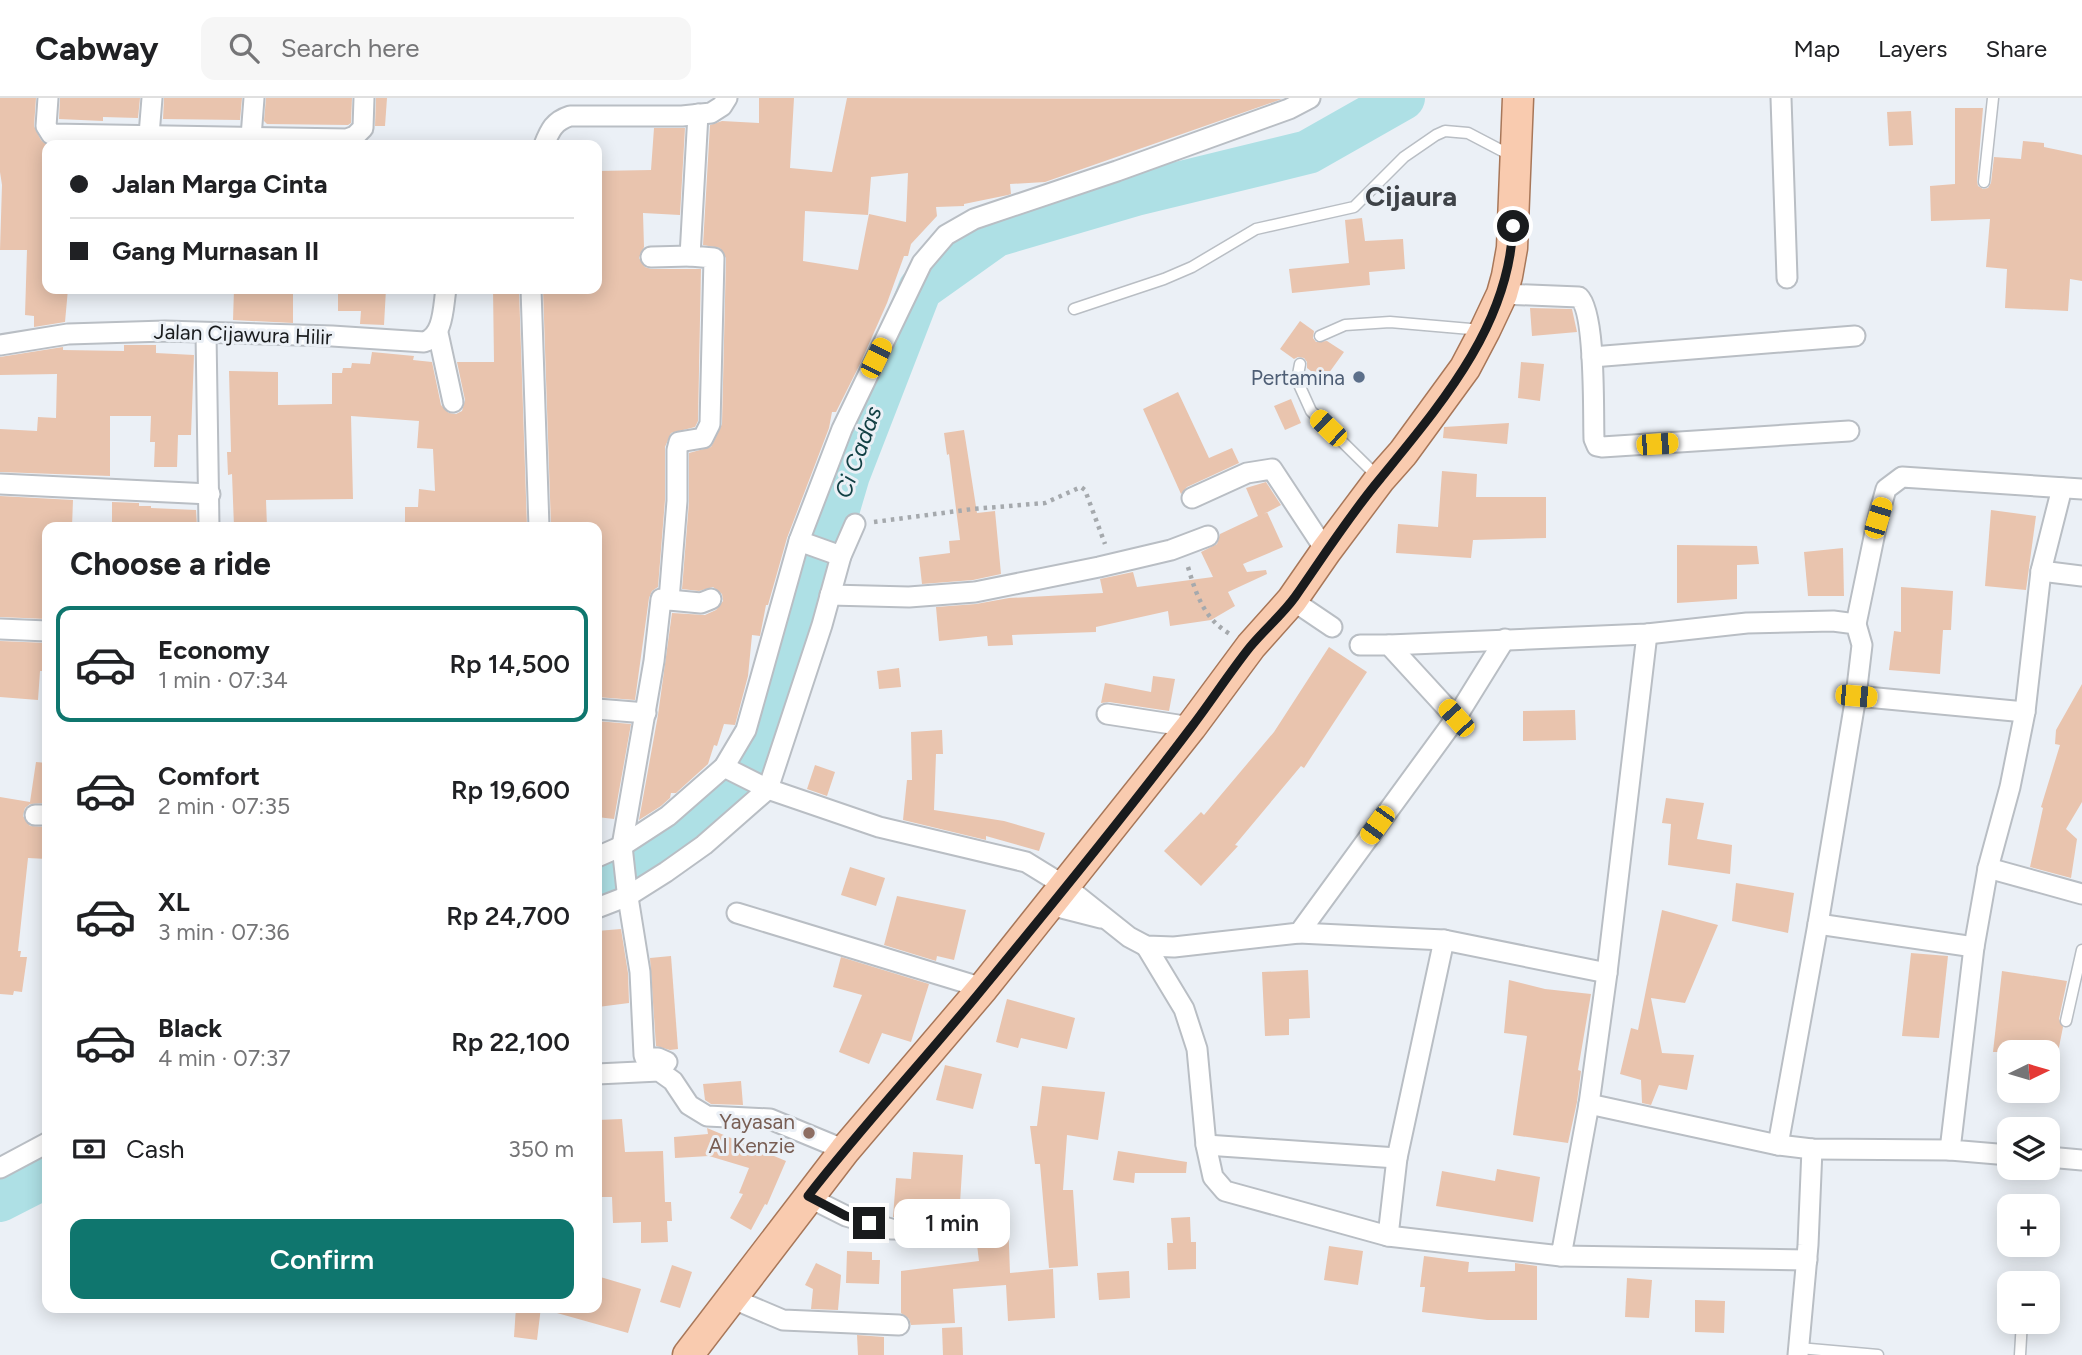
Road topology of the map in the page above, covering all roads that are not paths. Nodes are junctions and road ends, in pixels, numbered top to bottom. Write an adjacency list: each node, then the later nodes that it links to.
1 (48, 98): 11 (street)
2 (152, 98): 11 (street)
3 (254, 98): 12 (street)
4 (364, 98): 12 (street)
5 (727, 98): 10 (street)
6 (1310, 98): 43 (street)
7 (1781, 98): 18 (street)
8 (1993, 98): 15 (lane)
9 (1521, 100): 14 (main road)
10 (698, 114): 13 (street); 16 (street)
11 (149, 135): 12 (street)
12 (251, 138)
13 (546, 140)
14 (1517, 158): 21 (main road); 22 (lane)
15 (1984, 182)
16 (690, 256): 17 (street); 50 (street)
17 (651, 257)
18 (1787, 278)
19 (445, 294): 24 (street)
20 (531, 294): 40 (street)
21 (1502, 294): 23 (main road); 29 (street)
22 (1074, 309)
23 (1485, 330): 26 (lane); 33 (main road)
24 (438, 333): 25 (street, Jalan Cijawura Hilir); 31 (street)
25 (206, 334): 28 (street, Jalan Cijawura Hilir); 37 (street)
26 (1320, 336)
27 (1855, 336): 29 (street)
28 (0, 345)
29 (1592, 357): 32 (street)
30 (1300, 363): 33 (lane)
31 (453, 402)
32 (1849, 432)
33 (1380, 479): 44 (main road)
34 (0, 484): 37 (street)
35 (2062, 488): 36 (street); 46 (street); 52 (street)
36 (2082, 489)
37 (210, 494): 39 (street)
38 (1192, 498): 44 (street)
39 (209, 522)
40 (539, 522)
41 (855, 524): 45 (street)
42 (1208, 536): 48 (street)
43 (803, 542): 45 (street); 67 (street)
44 (1326, 551): 51 (main road)
45 (839, 556): 48 (street)
46 (2041, 571): 47 (street); 62 (street)
47 (2082, 576)
48 (830, 595): 68 (street)
49 (711, 599): 50 (street)
50 (668, 600): 63 (street)
51 (1293, 600): 53 (street); 66 (main road)
52 (1856, 624): 56 (street); 60 (street)
53 (1332, 627)
54 (0, 629): 55 (street)
55 (42, 631)
56 (1647, 634): 57 (street); 83 (street)
57 (1505, 639): 59 (street); 65 (street)
58 (1360, 645): 59 (street)
59 (1390, 645): 65 (street)
60 (1856, 696): 62 (street); 77 (street)
61 (602, 709): 63 (street)
62 (2025, 712): 71 (street)
63 (646, 713): 69 (street)
64 (1107, 714): 66 (street)
65 (1456, 718): 78 (street)
66 (1192, 727): 74 (main road)
67 (728, 770): 68 (street); 69 (street)
68 (763, 787): 72 (street); 74 (street)
69 (622, 852): 70 (street); 72 (street)
70 (602, 856)
71 (1988, 868): 73 (street); 81 (street)
72 (627, 894): 75 (street); 86 (street)
73 (2082, 894)
74 (1058, 895): 80 (street); 84 (main road)
75 (602, 906)
76 (737, 913): 84 (street)
77 (1818, 924): 81 (street); 90 (street)
78 (1299, 933): 79 (street); 80 (street)
79 (1444, 940): 83 (street); 96 (street)
80 (1146, 946): 89 (street)
81 (1974, 947): 94 (street)
82 (2082, 950): 85 (lane)
83 (1607, 973): 88 (street)
84 (983, 988): 93 (main road)
85 (2066, 1021)
86 (667, 1062)
87 (602, 1074): 93 (street)
88 (1589, 1104): 90 (street); 103 (street)
89 (1206, 1145): 96 (street); 102 (street)
90 (1778, 1145): 92 (street)
91 (42, 1146): 99 (street)
92 (1812, 1149): 94 (street); 104 (street)
93 (845, 1150): 100 (main road)
94 (1950, 1150): 95 (street)
95 (1997, 1154)
96 (1397, 1158): 102 (street)
97 (2060, 1158): 98 (street)
98 (2082, 1160)
99 (0, 1168)
100 (808, 1196): 101 (street); 105 (main road)
101 (956, 1230)
102 (1388, 1236): 103 (street)
103 (1562, 1256): 104 (street)
104 (1807, 1260): 108 (street)
105 (731, 1298): 106 (street); 109 (main road)
106 (899, 1325)
107 (2021, 1334): 111 (lane)
108 (1799, 1352): 110 (lane)
109 (688, 1355)
110 (1878, 1355)
111 (2020, 1355)

